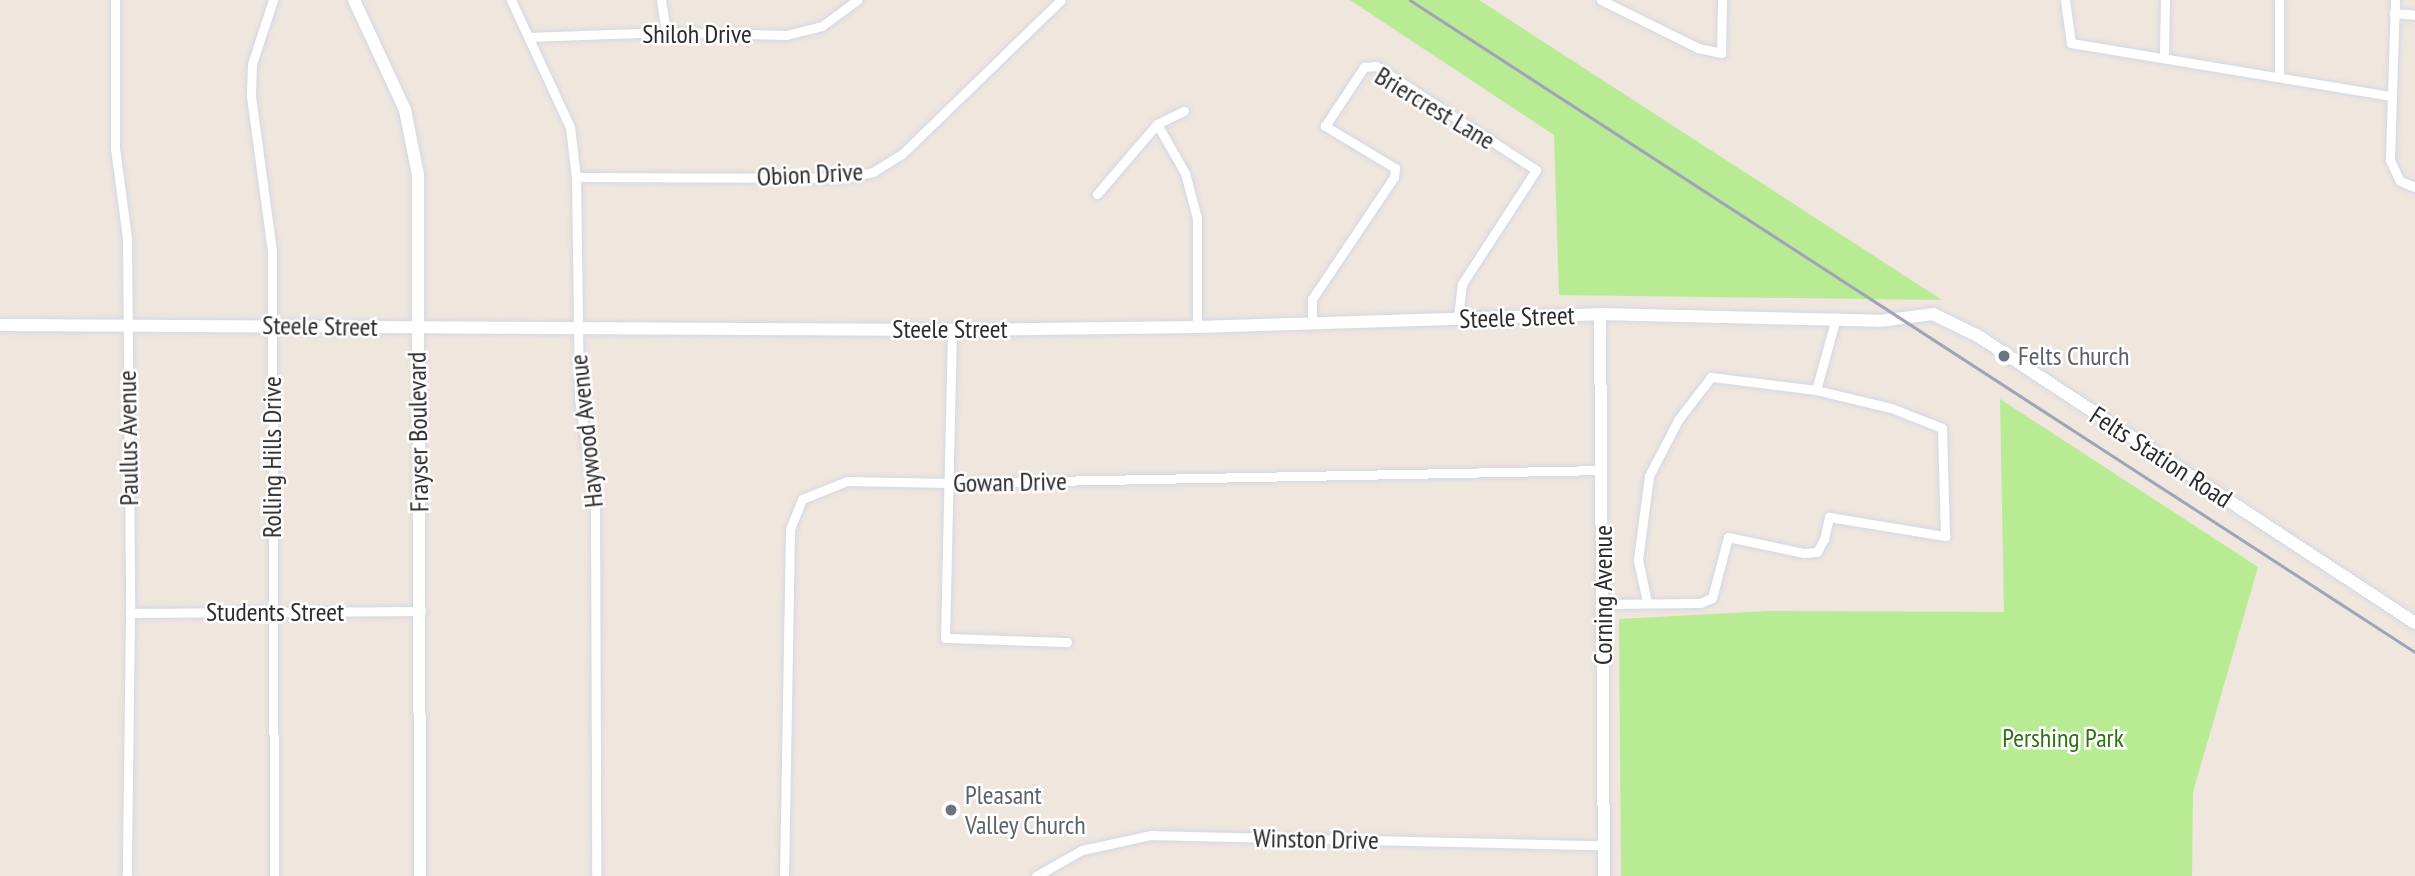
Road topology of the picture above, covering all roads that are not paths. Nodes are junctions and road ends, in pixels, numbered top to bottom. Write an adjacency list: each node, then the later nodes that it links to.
1 (115, 0): 33 (street, Paullus Avenue)
2 (272, 0): 32 (street, Rolling Hills Drive)
3 (354, 0): 36 (street, Frayser Boulevard)
4 (512, 0): 17 (street, Haywood Avenue)
5 (661, 0): 16 (street)
6 (857, 0): 16 (street, Shiloh Drive)
7 (1061, 0): 23 (street, Obion Drive)
8 (1601, 0): 9 (street)
9 (1723, 0)
10 (2066, 0): 18 (street)
11 (2165, 0): 18 (street)
12 (2279, 0): 19 (street)
13 (2395, 0): 14 (street)
14 (2394, 13): 15 (street); 20 (street)
15 (2415, 15)
16 (666, 32): 17 (street, Shiloh Drive)
17 (528, 37): 23 (street, Haywood Avenue)
18 (2164, 56): 19 (street)
19 (2279, 76): 20 (street)
20 (2392, 96): 24 (street)
21 (1184, 111): 22 (street)
22 (1157, 124): 25 (street); 35 (street)
23 (576, 177): 34 (street, Haywood Avenue)
24 (2415, 187)
25 (1097, 194)
26 (1600, 314): 28 (street, Steele Street); 29 (street, Steele Street); 39 (street, Corning Avenue)
27 (1899, 317): 29 (street, Steele Street); 46 (street, Felts Station Road)
28 (1458, 318): 30 (street, Steele Street); 30 (street, Briercrest Lane)
29 (1836, 318): 38 (street)
30 (1312, 323): 35 (street, Steele Street)
31 (0, 325): 33 (street, Steele Street)
32 (271, 325): 33 (street, Steele Street); 36 (street, Steele Street); 44 (street, Rolling Hills Drive)
33 (126, 326): 45 (street, Paullus Avenue)
34 (576, 326): 36 (street, Steele Street); 37 (street, Steele Street); 52 (street, Haywood Avenue)
35 (1197, 327): 37 (street, Steele Street)
36 (417, 328): 43 (street, Frayser Boulevard)
37 (952, 330): 40 (street)
38 (1816, 390): 41 (street); 41 (street)
39 (1602, 470): 40 (street, Gowan Drive); 42 (street, Corning Avenue)
40 (950, 483): 47 (street); 53 (street, Gowan Drive)
41 (1647, 602): 42 (street)
42 (1603, 604): 48 (street, Corning Avenue)
43 (421, 611): 44 (street, Students Street); 51 (street, Frayser Boulevard)
44 (273, 612): 45 (street, Students Street); 50 (street, Rolling Hills Drive)
45 (130, 613): 49 (street, Paullus Avenue)
46 (2415, 624)
47 (1067, 642)
48 (1604, 845): 54 (street, Winston Drive); 55 (street, Corning Avenue)
49 (127, 876)
50 (274, 876)
51 (420, 876)
52 (596, 876)
53 (784, 876)
54 (1036, 876)
55 (1604, 876)

